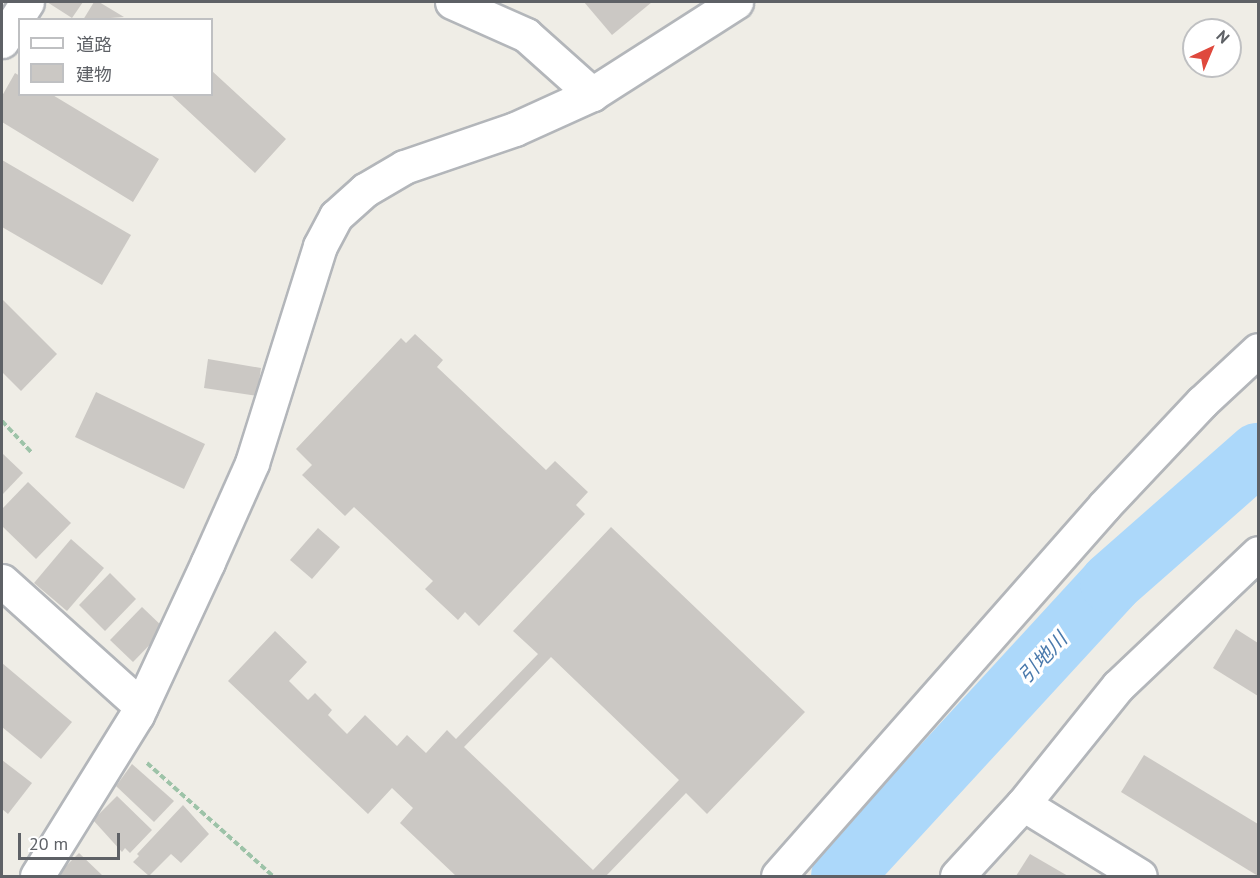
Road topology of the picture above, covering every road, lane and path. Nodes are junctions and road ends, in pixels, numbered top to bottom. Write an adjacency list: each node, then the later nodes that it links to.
1 (27, 2): 4 (street)
2 (452, 2): 5 (street)
3 (736, 2): 5 (street)
4 (2, 41)
5 (592, 94): 11 (street)
6 (1258, 350): 16 (street)
7 (2, 421): 8 (path)
8 (32, 453)
9 (1258, 553): 13 (street)
10 (2, 581): 11 (street)
11 (141, 706): 12 (street)
12 (122, 741): 14 (street); 15 (path)
13 (1023, 804): 17 (street); 18 (street)
14 (37, 876)
15 (273, 876)
16 (778, 876)
17 (957, 876)
18 (1140, 876)

